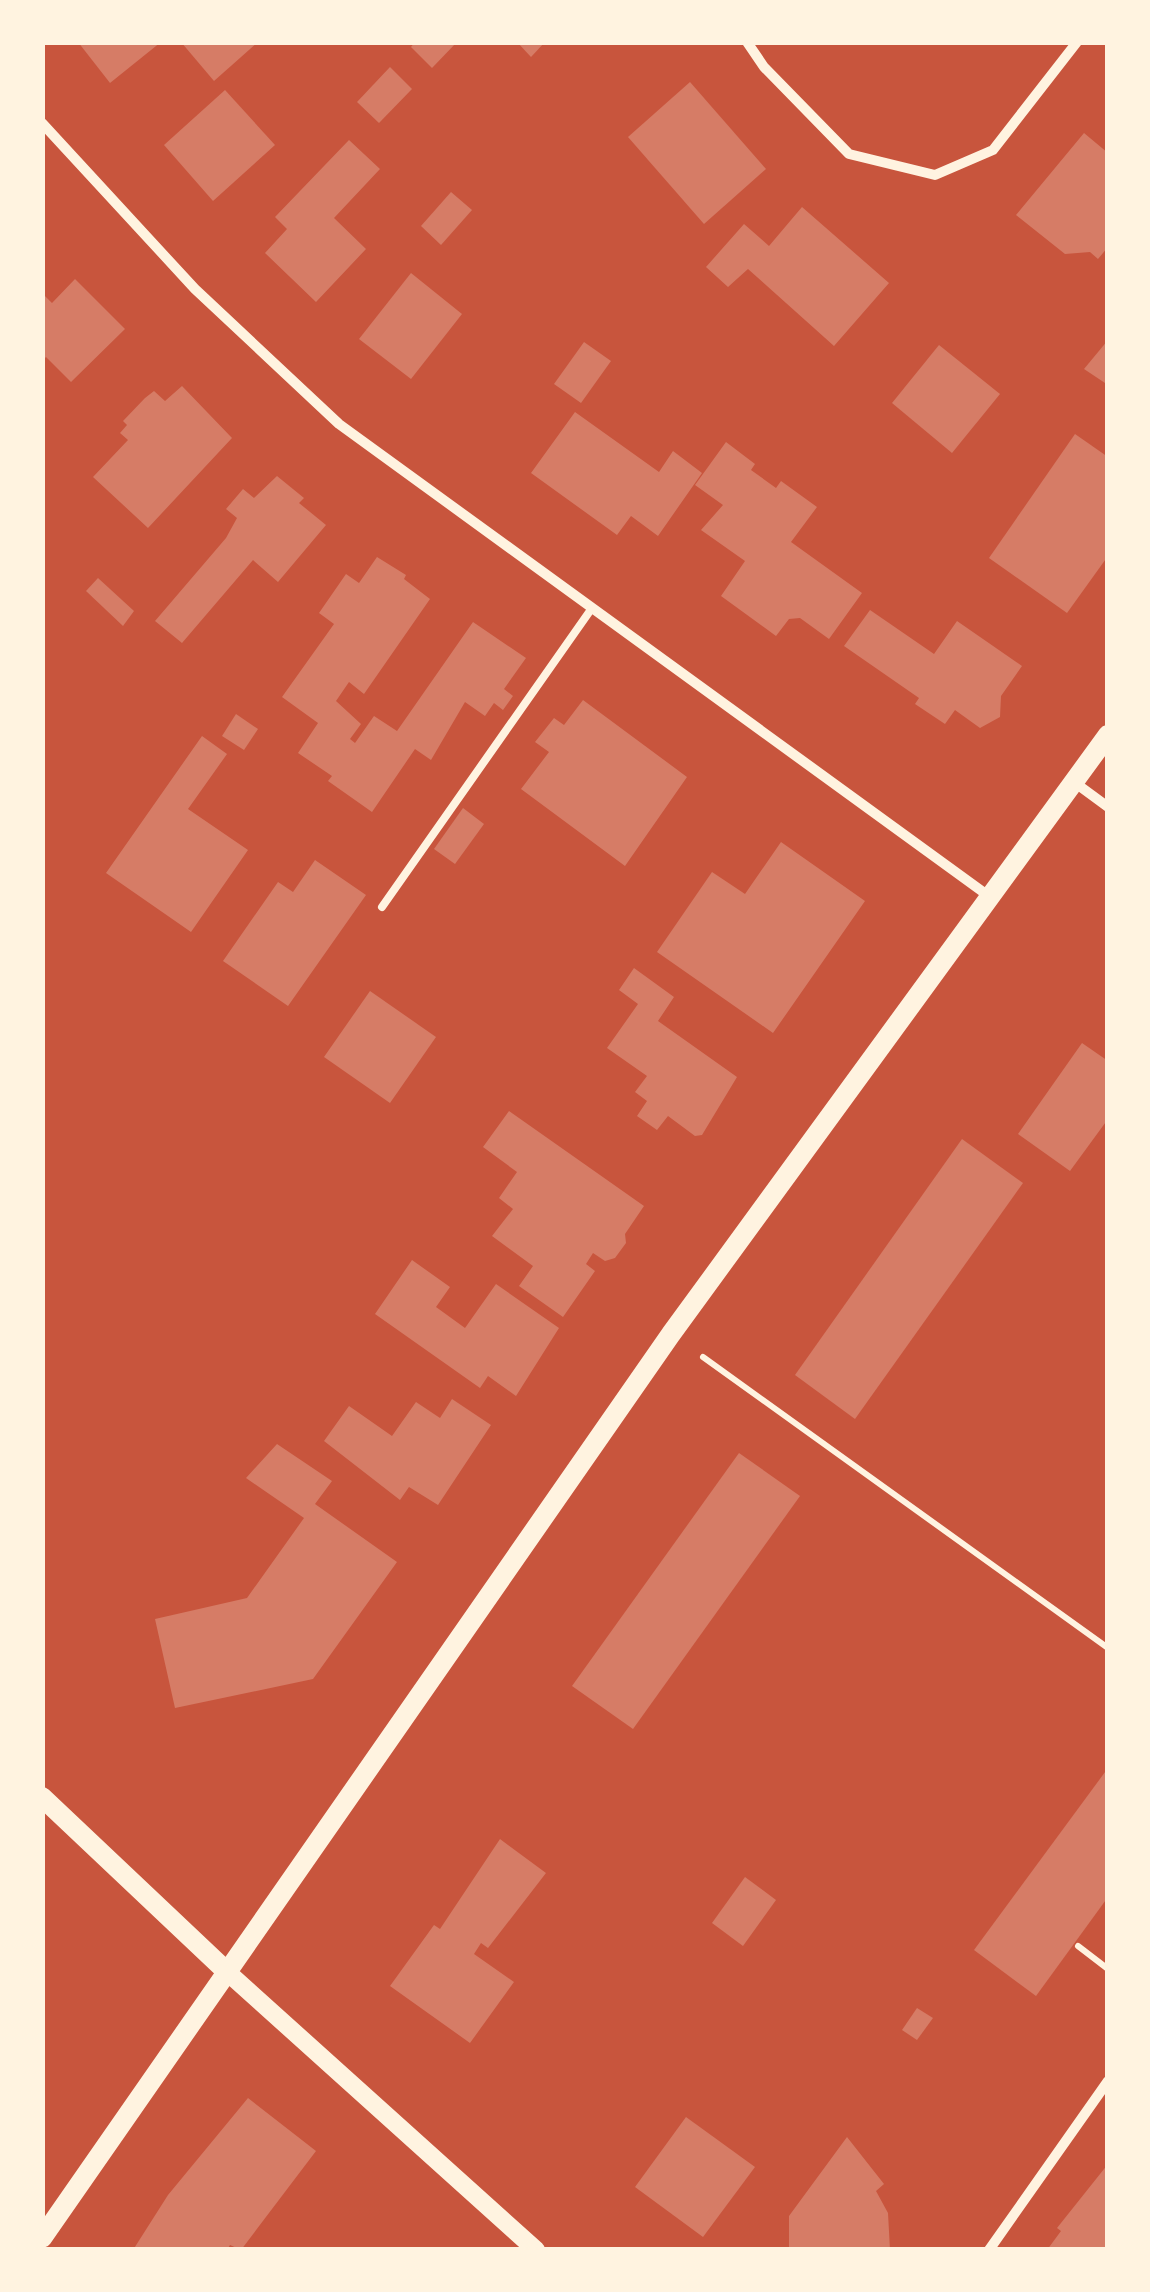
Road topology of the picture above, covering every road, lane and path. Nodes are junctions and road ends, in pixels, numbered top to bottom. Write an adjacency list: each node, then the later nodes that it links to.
1 (747, 42): 2 (street)
2 (1077, 42)
3 (42, 123): 4 (street)
4 (592, 608): 8 (street); 9 (lane)
5 (1108, 735): 6 (main road)
6 (1074, 782): 7 (street); 8 (main road)
7 (1108, 806)
8 (990, 897): 10 (main road)
9 (382, 906)
10 (671, 1334): 11 (path); 15 (main road)
11 (1108, 1648)
12 (42, 1797): 15 (main road)
13 (1078, 1946): 14 (path)
14 (1108, 1969)
15 (225, 1970): 19 (main road); 20 (street)
16 (1108, 2080): 17 (street)
17 (1096, 2096): 18 (lane); 21 (street)
18 (1108, 2106)
19 (42, 2238)
20 (536, 2250)
21 (988, 2250)

